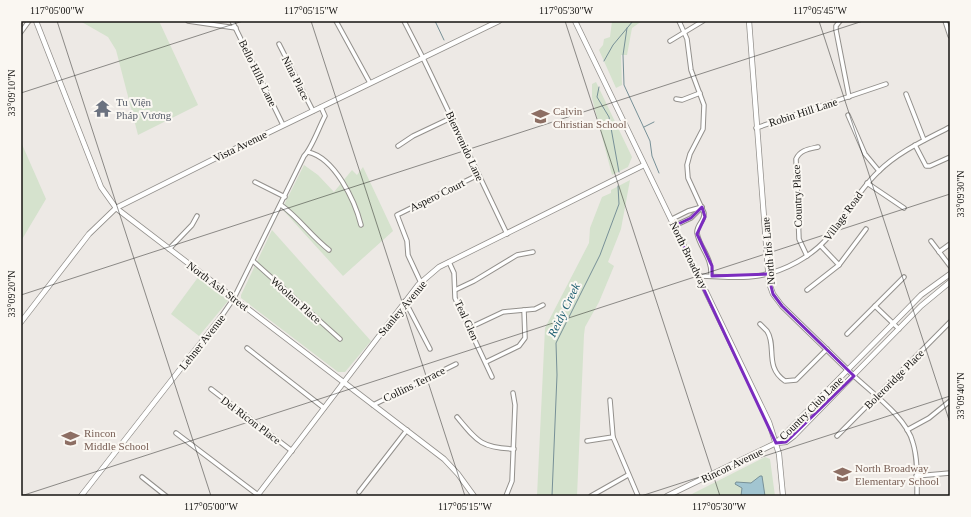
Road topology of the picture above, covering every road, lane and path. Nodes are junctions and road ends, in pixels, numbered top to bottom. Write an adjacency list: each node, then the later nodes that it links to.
1 (29, 21): 15 (street)
2 (36, 21): 48 (street, North Ash Street)
3 (188, 21): 14 (street)
4 (232, 21): 14 (street, Bello Hills Lane)
5 (336, 21): 21 (street)
6 (404, 21): 20 (street, Bienvenido Lane)
7 (499, 21): 20 (street, Vista Avenue)
8 (575, 21): 40 (street, North Broadway)
9 (679, 21): 16 (street)
10 (703, 21): 16 (street)
11 (749, 21): 33 (street, North Iris Lane)
12 (840, 21): 25 (street, Robin Hill Lane)
13 (945, 21): 17 (street)
14 (236, 28): 31 (street, Bello Hills Lane)
15 (21, 32)
16 (684, 32): 18 (street); 23 (street)
17 (950, 36)
18 (670, 41)
19 (279, 44): 28 (street, Nina Place)
20 (423, 58): 21 (street, Vista Avenue); 30 (street, Bienvenido Lane)
21 (370, 83): 27 (street, Vista Avenue)
22 (886, 84): 25 (street, Robin Hill Lane)
23 (700, 93): 26 (street); 47 (street)
24 (906, 94): 34 (street)
25 (850, 97): 33 (street, Robin Hill Lane)
26 (676, 99)
27 (321, 107): 28 (street, Vista Avenue); 38 (street, Lehner Avenue)
28 (313, 111): 31 (street, Vista Avenue)
29 (848, 115): 41 (street)
30 (451, 118): 36 (street); 42 (street, Bienvenido Lane)
31 (283, 125): 48 (street, Vista Avenue)
32 (950, 127): 34 (street, Village Road)
33 (756, 128): 68 (street, North Iris Lane)
34 (924, 140): 35 (street, Village Road)
35 (915, 144): 39 (street); 41 (street, Village Road)
36 (398, 146)
37 (818, 147): 63 (street, Country Place)
38 (308, 152): 45 (street, Lehner Avenue); 52 (street)
39 (950, 157)
40 (644, 165): 51 (street, North Broadway); 55 (street, Stanley Avenue)
41 (879, 170): 44 (street, Village Road)
42 (478, 175): 55 (street, Bienvenido Lane); 74 (street, Aspero Court)
43 (255, 182): 45 (street)
44 (867, 183): 49 (street); 58 (street, Village Road)
45 (285, 197): 46 (street, Lehner Avenue)
46 (281, 205): 60 (street); 64 (street, Lehner Avenue)
47 (702, 207): 51 (street); 53 (street); 71 (street)
48 (116, 208): 59 (street, North Ash Street); 83 (street, Vista Avenue)
49 (904, 208)
50 (197, 216): 59 (street)
51 (672, 220): 53 (street, North Broadway)
52 (361, 225)
53 (674, 226): 70 (street, North Broadway)
54 (866, 229): 66 (street)
55 (507, 234): 65 (street, Stanley Avenue)
56 (931, 241): 62 (street)
57 (950, 244): 62 (street)
58 (821, 246): 63 (street, Village Road); 66 (street)
59 (168, 249): 77 (street, North Ash Street)
60 (329, 250)
61 (533, 252): 75 (street)
62 (939, 252): 67 (street)
63 (807, 256): 68 (street, Village Road)
64 (253, 261): 77 (street, Lehner Avenue); 90 (street, Woolem Place)
65 (449, 262): 74 (street, Stanley Avenue); 75 (street, Teal Glen)
66 (839, 265): 76 (street)
67 (950, 266)
68 (768, 274): 71 (street, Village Road); 93 (street, North Iris Lane)
69 (950, 274): 85 (street, Country Club Lane)
70 (699, 276): 71 (street, Village Road); 114 (street, North Broadway)
71 (711, 276)
72 (904, 276): 80 (street)
73 (950, 282): 88 (street, Country Club Lane)
74 (421, 283): 78 (street, Stanley Avenue)
75 (455, 290): 87 (street, Teal Glen)
76 (807, 290)
77 (234, 298): 82 (street, Lehner Avenue); 99 (street, North Ash Street)
78 (405, 301): 92 (street); 99 (street, Stanley Avenue)
79 (543, 305): 81 (street)
80 (875, 306): 85 (street); 89 (street)
81 (524, 310): 87 (street); 94 (street)
82 (221, 317): 122 (street, Lehner Avenue)
83 (21, 322)
84 (950, 322): 102 (street, Boleroridge Place)
85 (893, 323): 88 (street); 96 (street, Country Club Lane)
86 (760, 324): 93 (street)
87 (470, 328): 94 (street, Teal Glen)
88 (899, 329): 98 (street, Country Club Lane)
89 (847, 334)
90 (340, 339)
91 (247, 348): 106 (street)
92 (430, 349)
93 (827, 349): 96 (street, North Iris Lane)
94 (486, 362): 97 (street, Teal Glen)
95 (456, 364): 105 (street, Collins Terrace)
96 (848, 370): 98 (street, North Iris Lane); 114 (street, Country Club Lane)
97 (492, 376)
98 (854, 376): 102 (street, North Iris Lane); 114 (street, Country Club Lane)
99 (343, 383): 105 (street, North Ash Street); 106 (street, Stanley Avenue)
100 (211, 389): 116 (street, Del Ricon Place)
101 (513, 393): 115 (street)
102 (876, 397): 109 (street, North Iris Lane); 111 (street, Boleroridge Place)
103 (610, 400): 112 (street)
104 (950, 401): 109 (street)
105 (373, 405): 108 (street, North Ash Street)
106 (324, 408): 116 (street, Stanley Avenue)
107 (457, 417): 115 (street)
108 (407, 430): 121 (street); 125 (street, North Ash Street)
109 (907, 430): 119 (street, North Iris Lane)
110 (176, 433): 124 (street)
111 (838, 436)
112 (613, 437): 113 (street); 118 (street)
113 (587, 441)
114 (776, 443): 129 (street, Rincon Avenue); 130 (street, North Broadway)
115 (514, 449): 126 (street)
116 (292, 451): 124 (street, Stanley Avenue)
117 (950, 473): 119 (street)
118 (628, 474): 127 (street); 128 (street)
119 (916, 476): 131 (street, North Iris Lane)
120 (142, 477): 123 (street)
121 (359, 492)
122 (81, 496)
123 (166, 496)
124 (257, 496)
125 (474, 496)
126 (506, 496)
127 (591, 496)
128 (638, 496)
129 (667, 496)
130 (783, 496)
131 (917, 496)

